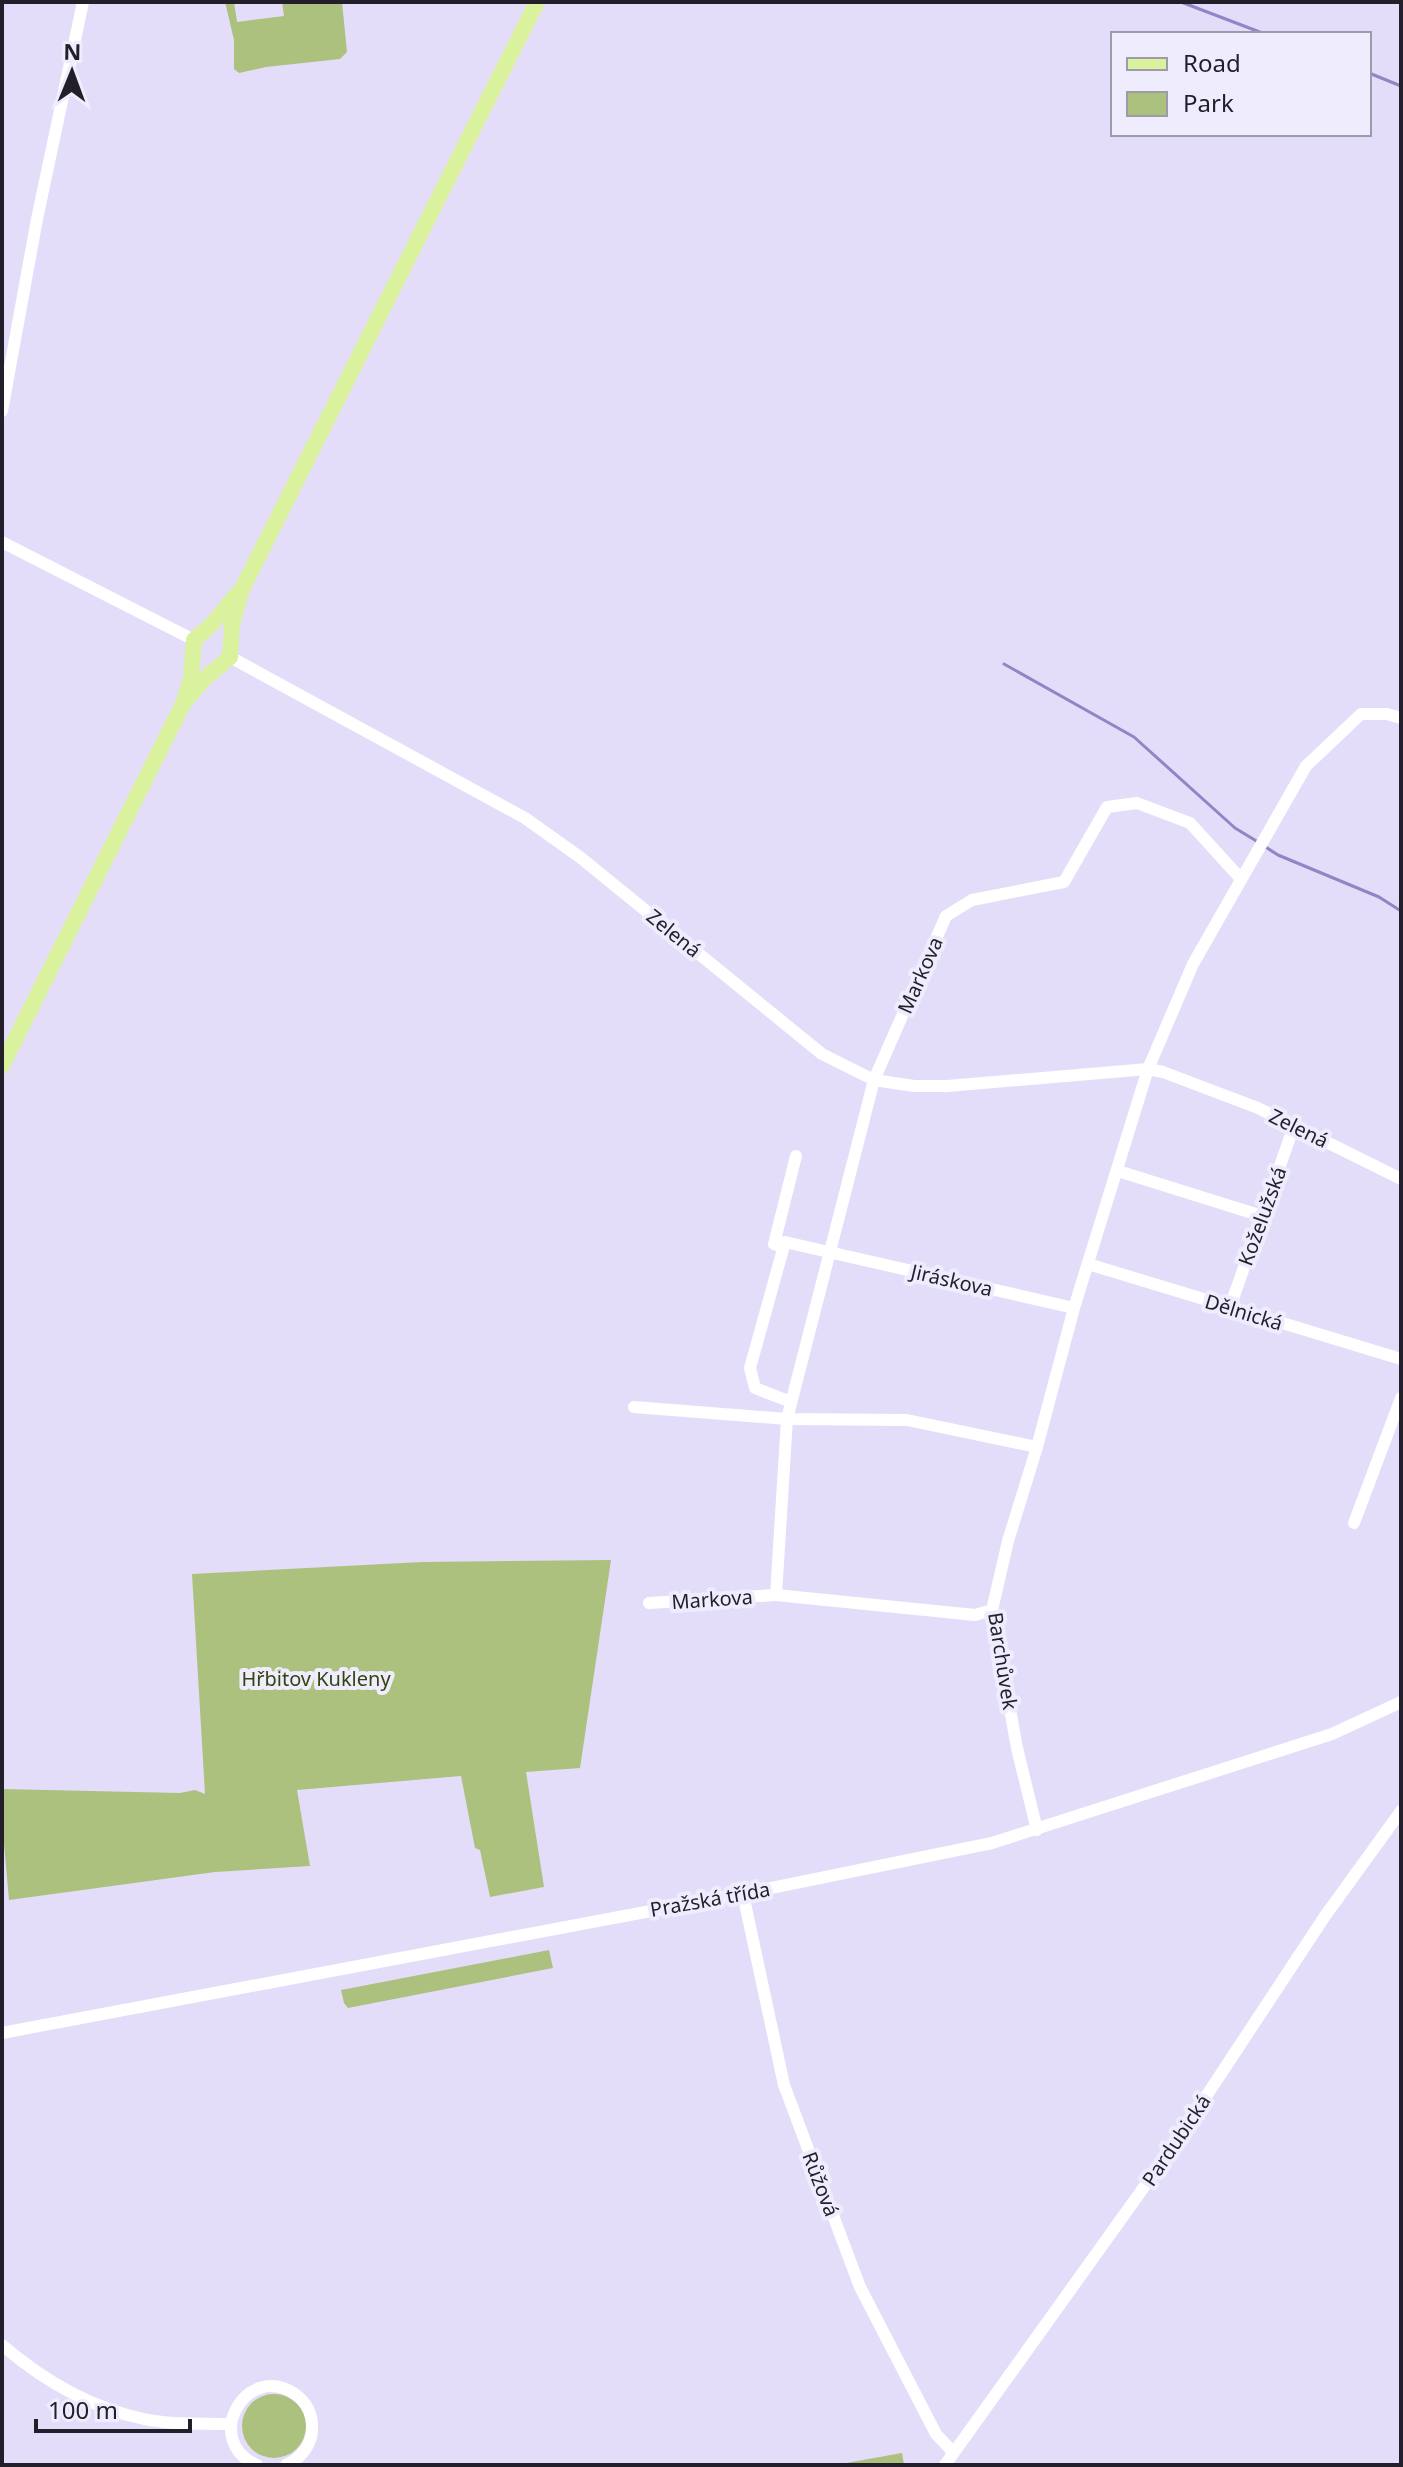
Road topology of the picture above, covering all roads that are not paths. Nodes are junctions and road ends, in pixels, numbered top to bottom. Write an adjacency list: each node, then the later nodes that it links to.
1 (83, 2): 3 (street)
2 (537, 2): 5 (main road)
3 (2, 411)
4 (2, 542): 6 (street)
5 (242, 589): 6 (main road); 7 (main road)
6 (198, 636): 7 (main road); 8 (main road)
7 (227, 656): 8 (main road); 9 (main road); 14 (street, Zelená)
8 (194, 658): 9 (main road)
9 (183, 704): 12 (main road)
10 (1401, 718): 11 (street)
11 (1241, 879): 13 (street); 14 (street, Markova)
12 (2, 1066)
13 (1148, 1069): 14 (street, Zelená); 15 (street, Zelená); 17 (street)
14 (874, 1080): 21 (street, Markova)
15 (1294, 1126): 18 (street, Zelená); 19 (street, Koželužská)
16 (796, 1156): 20 (street)
17 (1118, 1171): 19 (street); 22 (street)
18 (1401, 1179)
19 (1262, 1216): 23 (street, Koželužská)
20 (783, 1247): 21 (street); 27 (street)
21 (829, 1252): 24 (street, Jiráskova); 27 (street, Markova)
22 (1088, 1264): 23 (street, Dělnická); 24 (street)
23 (1230, 1307): 25 (street, Dělnická)
24 (1074, 1308): 30 (street)
25 (1401, 1359)
26 (1401, 1398): 31 (street)
27 (791, 1402): 29 (street, Markova)
28 (634, 1407): 29 (street)
29 (787, 1419): 30 (street); 32 (street, Markova)
30 (1038, 1442): 34 (street, Barchůvek)
31 (1354, 1523)
32 (776, 1595): 33 (street, Markova); 34 (street, Markova)
33 (649, 1603)
34 (992, 1610): 37 (street, Barchůvek)
35 (1401, 1702): 37 (street, Pražská třída)
36 (1401, 1811): 42 (street, Pardubická)
37 (1037, 1830): 38 (street, Pražská třída)
38 (743, 1894): 39 (street, Pražská třída); 42 (street, Růžová)
39 (2, 2033)
40 (2, 2345): 41 (street)
41 (231, 2424): 43 (street); 44 (street)
42 (953, 2452): 45 (street, Pardubická)
43 (291, 2464)
44 (257, 2465)
45 (945, 2465)

